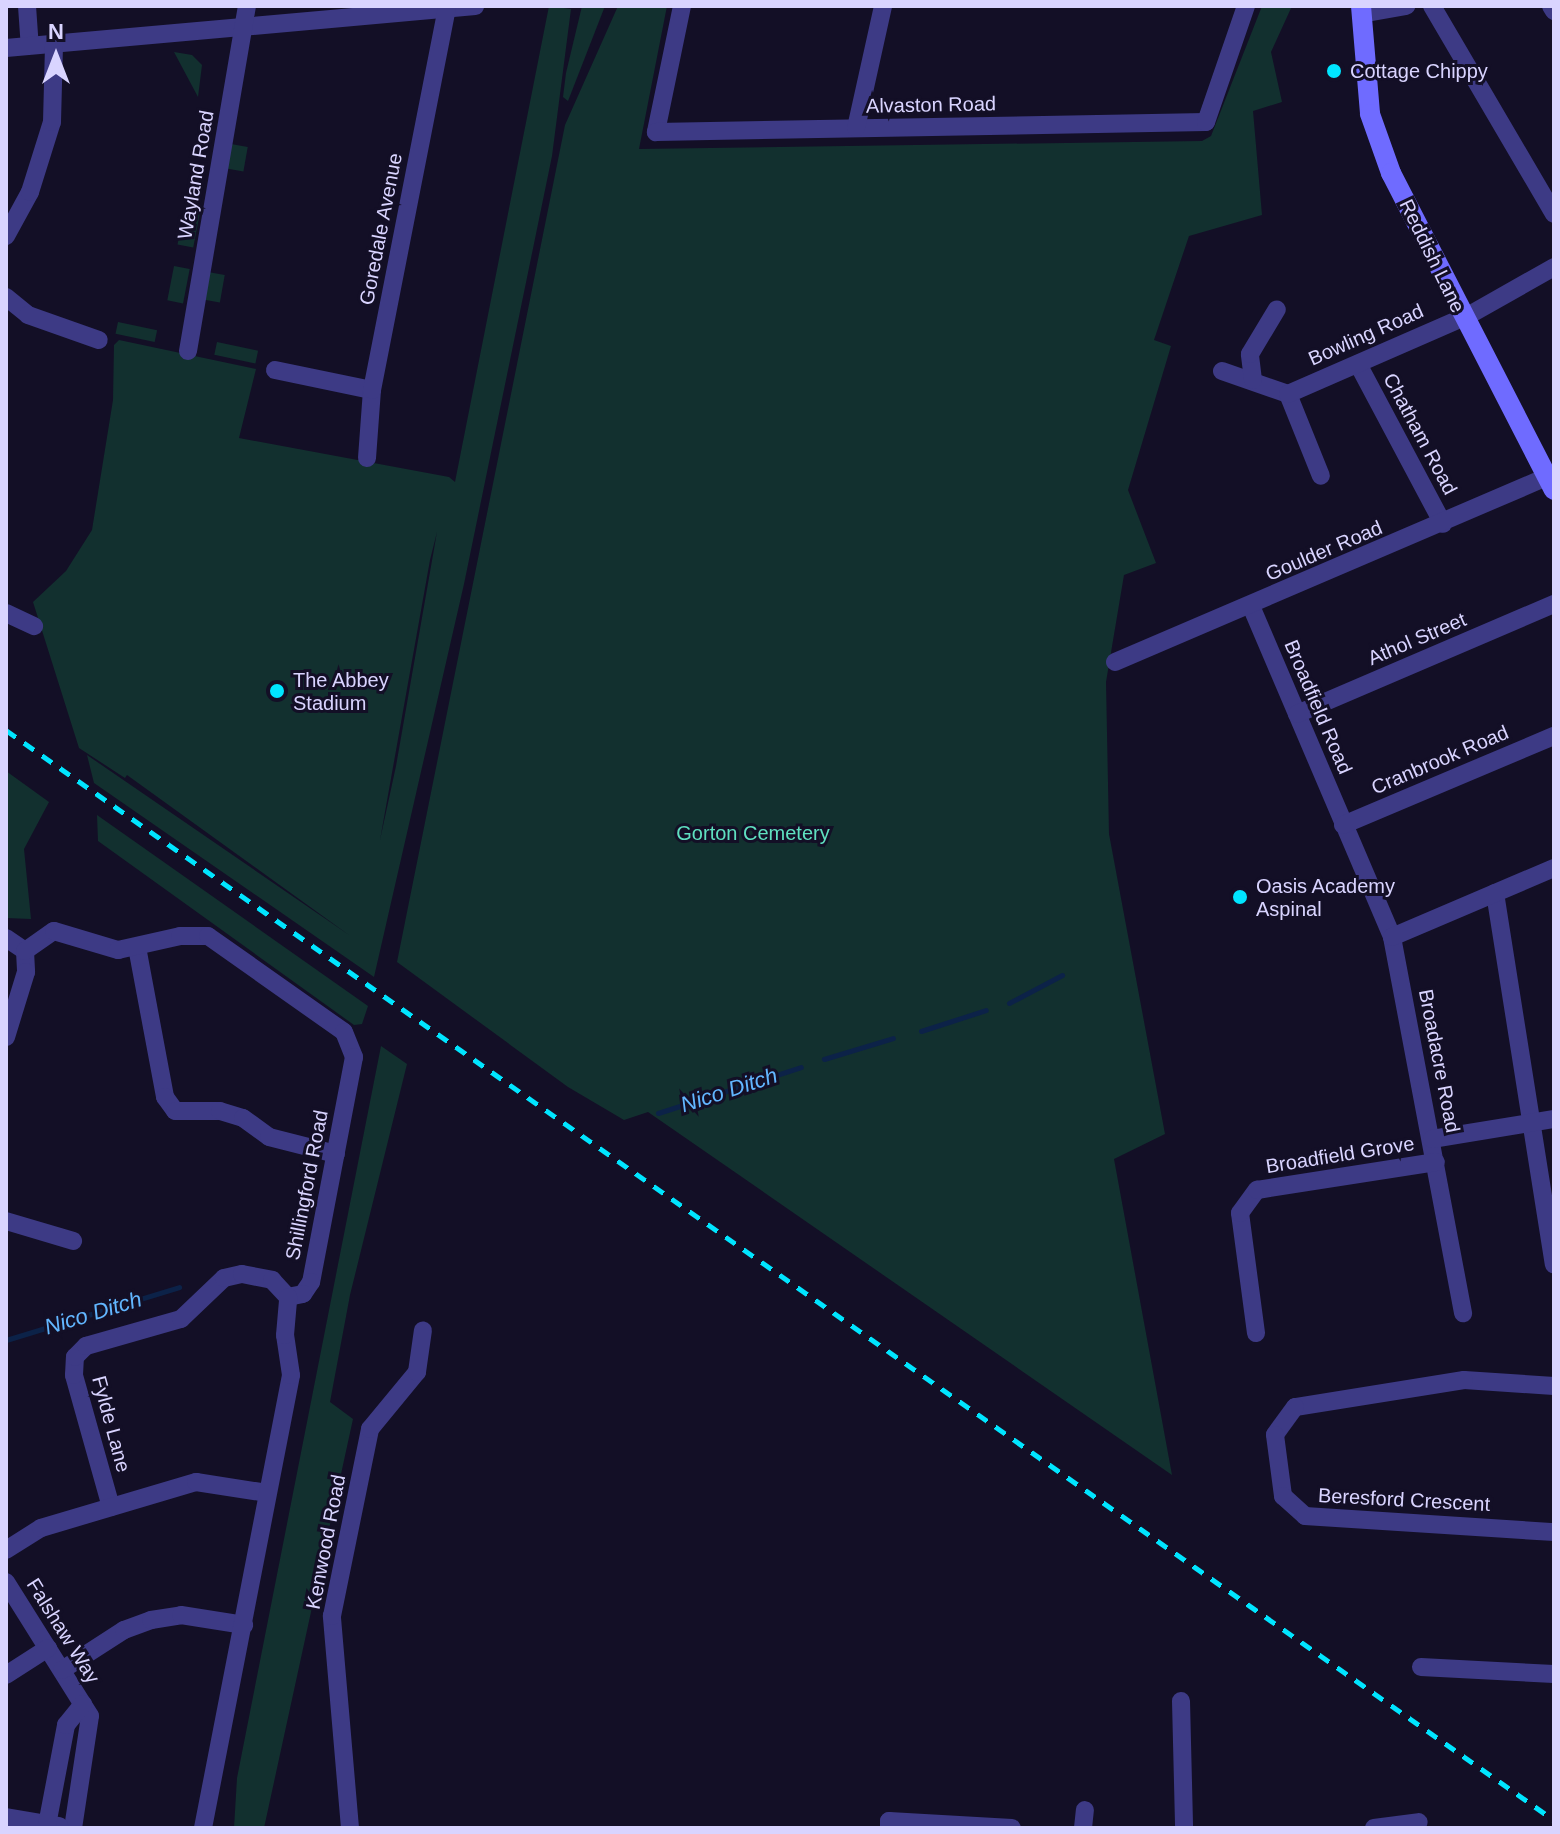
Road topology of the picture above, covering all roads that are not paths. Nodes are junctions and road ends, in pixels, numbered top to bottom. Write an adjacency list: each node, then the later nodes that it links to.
1 (27, 6): 14 (street)
2 (247, 6): 12 (street, Wayland Road)
3 (468, 6): 4 (street); 10 (street)
4 (475, 6)
5 (682, 6): 16 (street, Alvaston Road)
6 (883, 6): 16 (street)
7 (1246, 6): 16 (street, Alvaston Road)
8 (1406, 6): 11 (street)
9 (1432, 6): 17 (street)
10 (447, 9): 12 (street); 29 (street, Goredale Avenue)
11 (1361, 10): 22 (main road, Reddish Lane)
12 (244, 25): 13 (street); 24 (street, Wayland Road)
13 (54, 44): 14 (street); 18 (street)
14 (30, 45): 15 (street)
15 (6, 48)
16 (856, 128)
17 (1554, 214)
18 (6, 236)
19 (1554, 267): 22 (street, Bowling Road)
20 (6, 297): 23 (street)
21 (1277, 309): 28 (street)
22 (1463, 317): 25 (street, Bowling Road); 33 (main road, Reddish Lane)
23 (99, 340)
24 (188, 351)
25 (1358, 364): 30 (street, Bowling Road); 34 (street, Chatham Road)
26 (275, 370): 29 (street)
27 (1222, 371): 28 (street)
28 (1253, 380): 30 (street)
29 (372, 390): 31 (street, Goredale Avenue)
30 (1288, 394): 32 (street)
31 (367, 458)
32 (1321, 476)
33 (1551, 483): 34 (street, Goulder Road)
34 (1443, 524): 36 (street, Goulder Road)
35 (1554, 604): 40 (street, Athol Street)
36 (1251, 606): 39 (street, Goulder Road); 40 (street, Broadfield Road)
37 (6, 613): 38 (street)
38 (34, 626)
39 (1115, 662)
40 (1297, 714): 42 (street, Broadfield Road)
41 (1554, 736): 42 (street, Cranbrook Road)
42 (1343, 825): 45 (street, Broadacre Road)
43 (1554, 868): 44 (street)
44 (1495, 893): 45 (street); 51 (street)
45 (1392, 937): 52 (street, Broadacre Road)
46 (6, 938): 48 (street)
47 (137, 947): 48 (street, Shillingford Road); 53 (street); 53 (street, Shillingford Road)
48 (25, 951): 49 (street)
49 (6, 1037)
50 (1554, 1119): 51 (street)
51 (1531, 1123): 52 (street); 57 (street)
52 (1432, 1139): 54 (street, Broadacre Road)
53 (336, 1154): 58 (street, Shillingford Road)
54 (1436, 1162): 59 (street, Broadacre Road); 61 (street, Broadfield Grove)
55 (6, 1221): 56 (street)
56 (73, 1241)
57 (1554, 1264)
58 (288, 1297): 63 (street); 64 (street, Fylde Lane)
59 (1463, 1313)
60 (423, 1330): 82 (street, Kenwood Road)
61 (1256, 1333)
62 (1554, 1386): 65 (street, Beresford Crescent)
63 (267, 1493): 64 (street); 68 (street)
64 (111, 1507): 66 (street)
65 (1554, 1532)
66 (6, 1550)
67 (6, 1582): 69 (street, Falshaw Way)
68 (244, 1625): 71 (street); 81 (street)
69 (48, 1648): 71 (street, Falshaw Way); 73 (street)
70 (1421, 1667): 72 (street)
71 (62, 1670): 75 (street, Falshaw Way)
72 (1554, 1674)
73 (6, 1675)
74 (1181, 1701): 84 (street)
75 (83, 1704): 78 (street, Falshaw Way); 80 (street, Falshaw Way)
76 (6, 1817): 78 (street)
77 (1418, 1821): 85 (street)
78 (47, 1825): 80 (street)
79 (889, 1825): 83 (street)
80 (71, 1828)
81 (203, 1828)
82 (350, 1828)
83 (1012, 1828)
84 (1184, 1828)
85 (1374, 1828)

